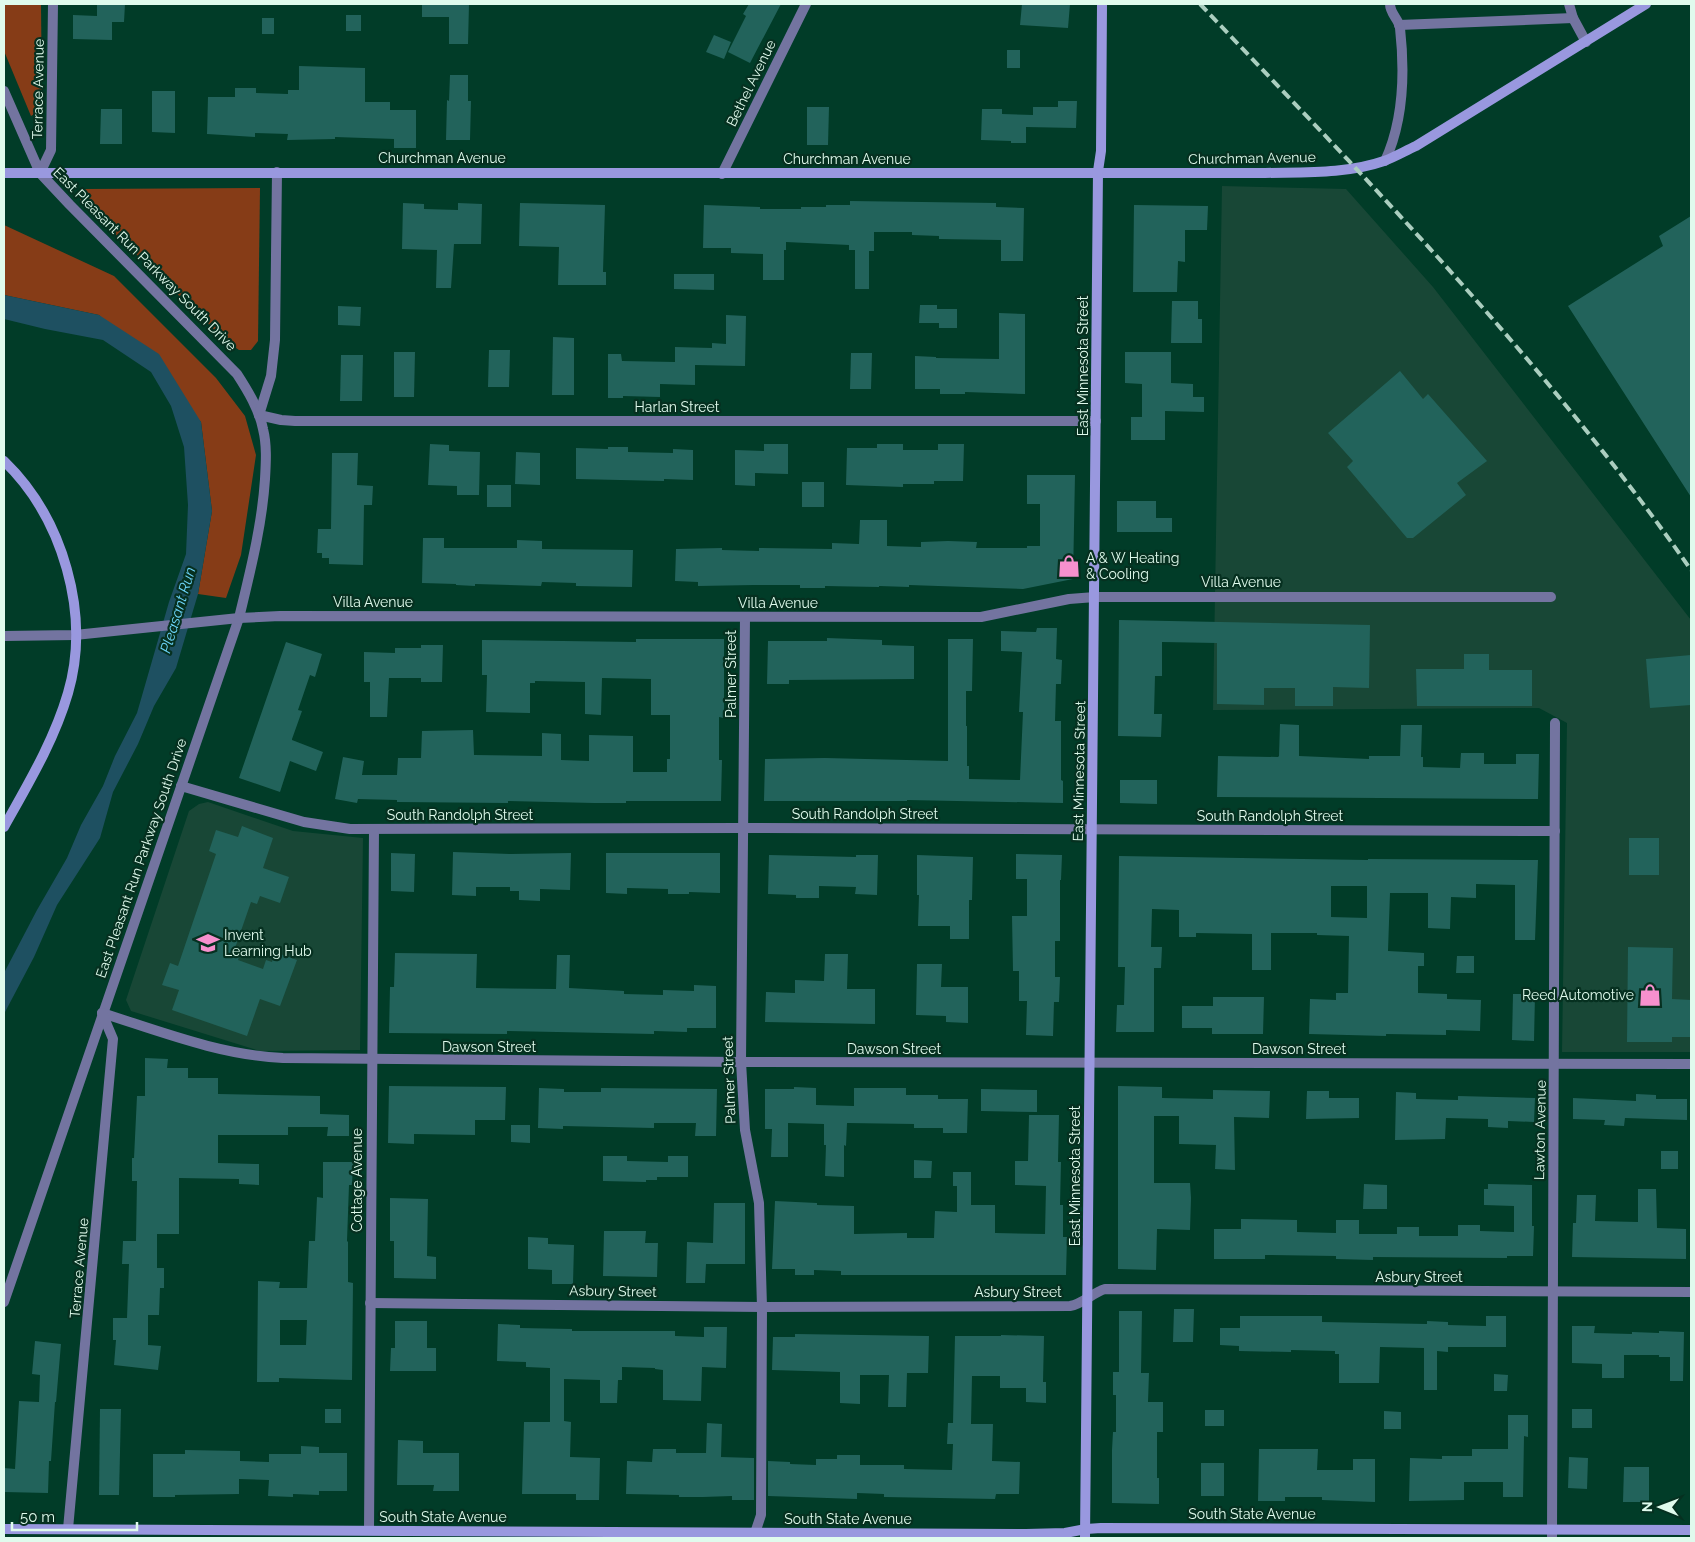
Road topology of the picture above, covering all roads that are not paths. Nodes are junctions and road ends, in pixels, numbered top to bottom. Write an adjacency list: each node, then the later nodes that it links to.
1 (53, 4): 15 (street, Terrace Avenue)
2 (806, 4): 16 (street, Bethel Avenue)
3 (1102, 4): 13 (street, East Minnesota Street)
4 (1390, 4): 8 (street)
5 (1569, 4): 7 (street)
6 (1646, 4): 9 (street, Churchman Avenue)
7 (1573, 18): 8 (street); 9 (street)
8 (1399, 25): 11 (street)
9 (1586, 42): 11 (street, Churchman Avenue)
10 (4, 91): 15 (street, East Pleasant Run Parkway South Drive)
11 (1384, 161): 13 (street, Churchman Avenue)
12 (277, 172): 15 (street, Churchman Avenue); 16 (street, Churchman Avenue); 17 (street, East Pleasant Run Parkway South Drive)
13 (1098, 172): 16 (street, Churchman Avenue); 18 (street, East Minnesota Street)
14 (4, 173): 15 (street, Churchman Avenue)
15 (40, 173): 17 (street, East Pleasant Run Parkway South Drive)
16 (722, 174)
17 (259, 415): 18 (street, Harlan Street); 23 (street, East Pleasant Run Parkway South Drive)
18 (1096, 421): 20 (street, East Minnesota Street)
19 (4, 461): 24 (street)
20 (1095, 597): 21 (street, Villa Avenue); 22 (street, Villa Avenue); 31 (street, East Minnesota Street)
21 (1551, 597)
22 (745, 617): 23 (street, Villa Avenue); 29 (street, Palmer Street)
23 (239, 618): 24 (street, Villa Avenue); 27 (street, East Pleasant Run Parkway South Drive)
24 (75, 635): 25 (street, Villa Avenue); 28 (street)
25 (4, 636)
26 (1555, 723): 32 (street, Lawton Avenue)
27 (181, 786): 30 (street, South Randolph Street); 33 (street, East Pleasant Run Parkway South Drive)
28 (4, 827)
29 (744, 828): 30 (street, South Randolph Street); 31 (street, South Randolph Street); 35 (street, Palmer Street)
30 (374, 829): 34 (street, Cottage Avenue)
31 (1092, 829): 32 (street, South Randolph Street); 36 (street, East Minnesota Street)
32 (1555, 831): 37 (street, Lawton Avenue)
33 (102, 1013): 34 (street, Dawson Street); 42 (street, East Pleasant Run Parkway South Drive); 46 (street, Terrace Avenue)
34 (372, 1060): 35 (street, Dawson Street); 43 (street, Cottage Avenue)
35 (741, 1062): 36 (street, Dawson Street); 44 (street, Palmer Street)
36 (1090, 1063): 37 (street, Dawson Street); 41 (street, East Minnesota Street)
37 (1554, 1064): 38 (street, Dawson Street); 39 (street, Lawton Avenue)
38 (1691, 1064)
39 (1553, 1291): 40 (street, Asbury Street); 41 (street, Asbury Street); 51 (street, Lawton Avenue)
40 (1691, 1292)
41 (1088, 1298): 44 (street, Asbury Street); 49 (street, East Minnesota Street)
42 (4, 1302)
43 (370, 1303): 44 (street, Asbury Street); 47 (street, Cottage Avenue)
44 (762, 1307): 53 (street, Palmer Street)
45 (4, 1529): 46 (street, South State Avenue)
46 (68, 1529): 47 (street, South State Avenue)
47 (369, 1530): 52 (street, South State Avenue)
48 (1691, 1530): 51 (street, South State Avenue)
49 (1085, 1533): 50 (street, South State Avenue); 53 (street, South State Avenue)
50 (1319, 1533): 51 (street, South State Avenue)
51 (1552, 1534)
52 (579, 1535): 53 (street, South State Avenue)
53 (753, 1535)

